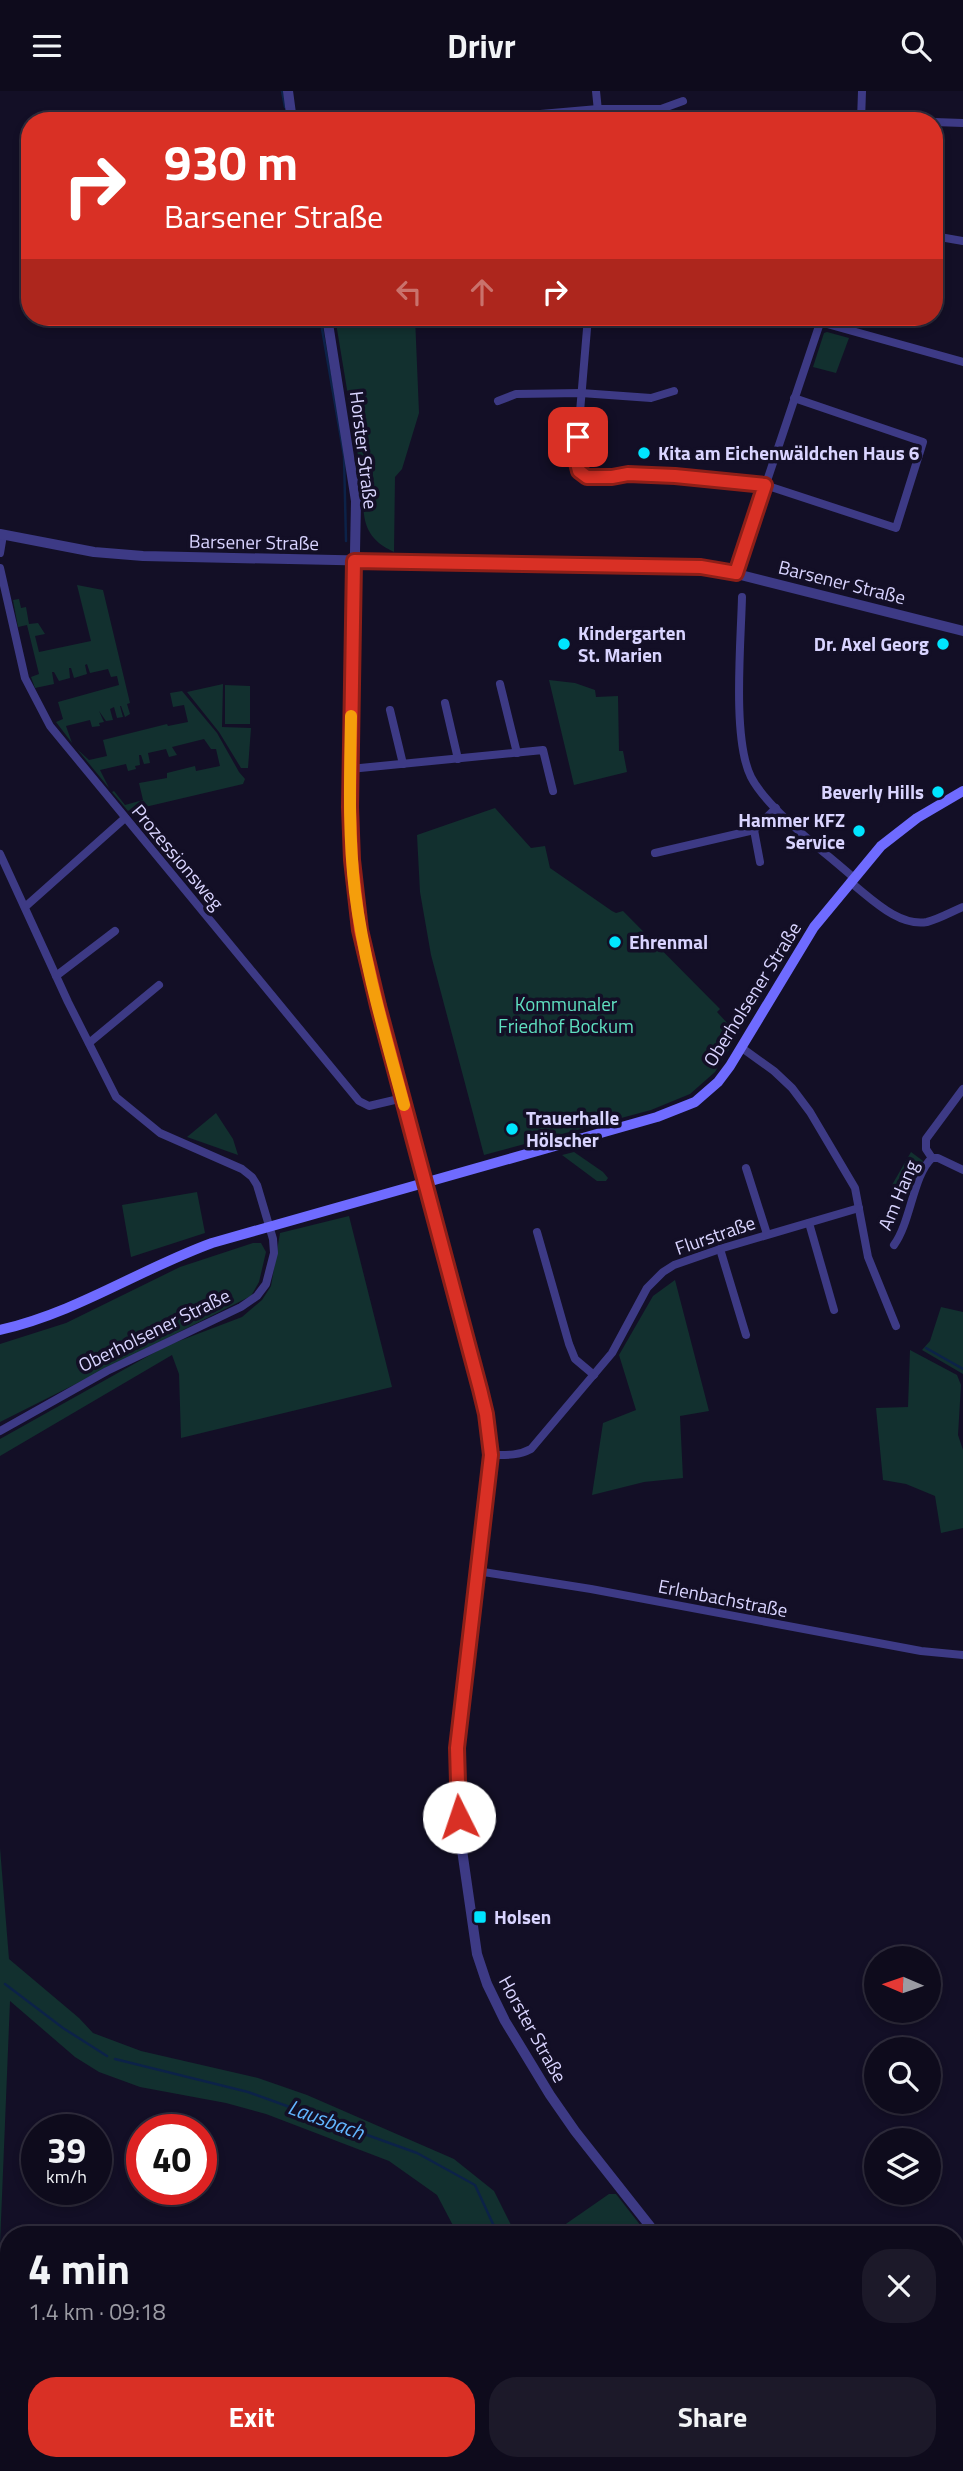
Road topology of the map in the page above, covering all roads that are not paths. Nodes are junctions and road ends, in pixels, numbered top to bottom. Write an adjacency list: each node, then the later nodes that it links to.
1 (288, 91): 6 (street)
2 (596, 91): 5 (street)
3 (862, 91): 9 (street)
4 (683, 101): 5 (street)
5 (598, 109): 7 (street); 8 (street)
6 (291, 112)
7 (564, 112)
8 (598, 112)
9 (861, 112)
10 (943, 122): 11 (street)
11 (963, 123)
12 (943, 238): 13 (street)
13 (963, 241)
14 (328, 326): 26 (street, Horster Straße)
15 (587, 326): 20 (street)
16 (819, 326): 21 (street)
17 (841, 326): 18 (street)
18 (963, 362)
19 (674, 391): 20 (street)
20 (581, 393): 22 (street); 23 (street)
21 (794, 398): 23 (street); 23 (street)
22 (498, 401)
23 (765, 485): 28 (street)
24 (1, 534): 25 (street); 26 (street, Barsener Straße)
25 (0, 553)
26 (354, 561): 28 (street, Barsener Straße); 37 (street, Horster Straße)
27 (0, 568): 41 (street, Prozessionsweg)
28 (736, 573): 30 (street, Barsener Straße)
29 (742, 597): 40 (street)
30 (963, 631)
31 (500, 684): 34 (street)
32 (445, 703): 35 (street)
33 (390, 710): 36 (street)
34 (517, 753): 35 (street); 38 (street)
35 (458, 759): 36 (street)
36 (403, 764): 37 (street)
37 (350, 769): 55 (street, Horster Straße)
38 (553, 791)
39 (963, 791): 46 (main road, Oberholsener Straße)
40 (776, 809): 42 (street); 46 (street)
41 (125, 818): 47 (street); 55 (street, Prozessionsweg)
42 (754, 830): 43 (street); 45 (street)
43 (654, 853)
44 (0, 854): 47 (street)
45 (760, 862)
46 (852, 880): 48 (street); 53 (main road, Oberholsener Straße)
47 (25, 907): 50 (street)
48 (963, 907)
49 (115, 931): 50 (street)
50 (56, 976): 52 (street)
51 (159, 985): 52 (street)
52 (89, 1043): 62 (street)
53 (741, 1048): 59 (main road, Oberholsener Straße); 60 (street)
54 (963, 1089): 56 (street, Am Hang)
55 (403, 1098): 59 (street, Horster Straße)
56 (932, 1158): 58 (street, Am Hang); 65 (street, Am Hang)
57 (746, 1168): 64 (street)
58 (963, 1170)
59 (426, 1182): 62 (main road, Oberholsener Straße); 73 (street, Horster Straße)
60 (859, 1208): 61 (street, Flurstraße); 68 (street)
61 (809, 1223): 64 (street, Flurstraße); 67 (street)
62 (270, 1226): 69 (main road, Oberholsener Straße); 72 (street, Oberholsener Straße)
63 (537, 1232): 71 (street)
64 (767, 1234): 66 (street, Flurstraße)
65 (894, 1245)
66 (720, 1249): 70 (street); 71 (street, Flurstraße)
67 (834, 1310)
68 (896, 1326)
69 (0, 1330)
70 (746, 1335)
71 (594, 1375): 73 (street, Flurstraße)
72 (0, 1431)
73 (491, 1455): 74 (street, Horster Straße)
74 (477, 1571): 75 (street, Erlenbachstraße); 76 (street, Horster Straße)
75 (963, 1655)
76 (650, 2226)

